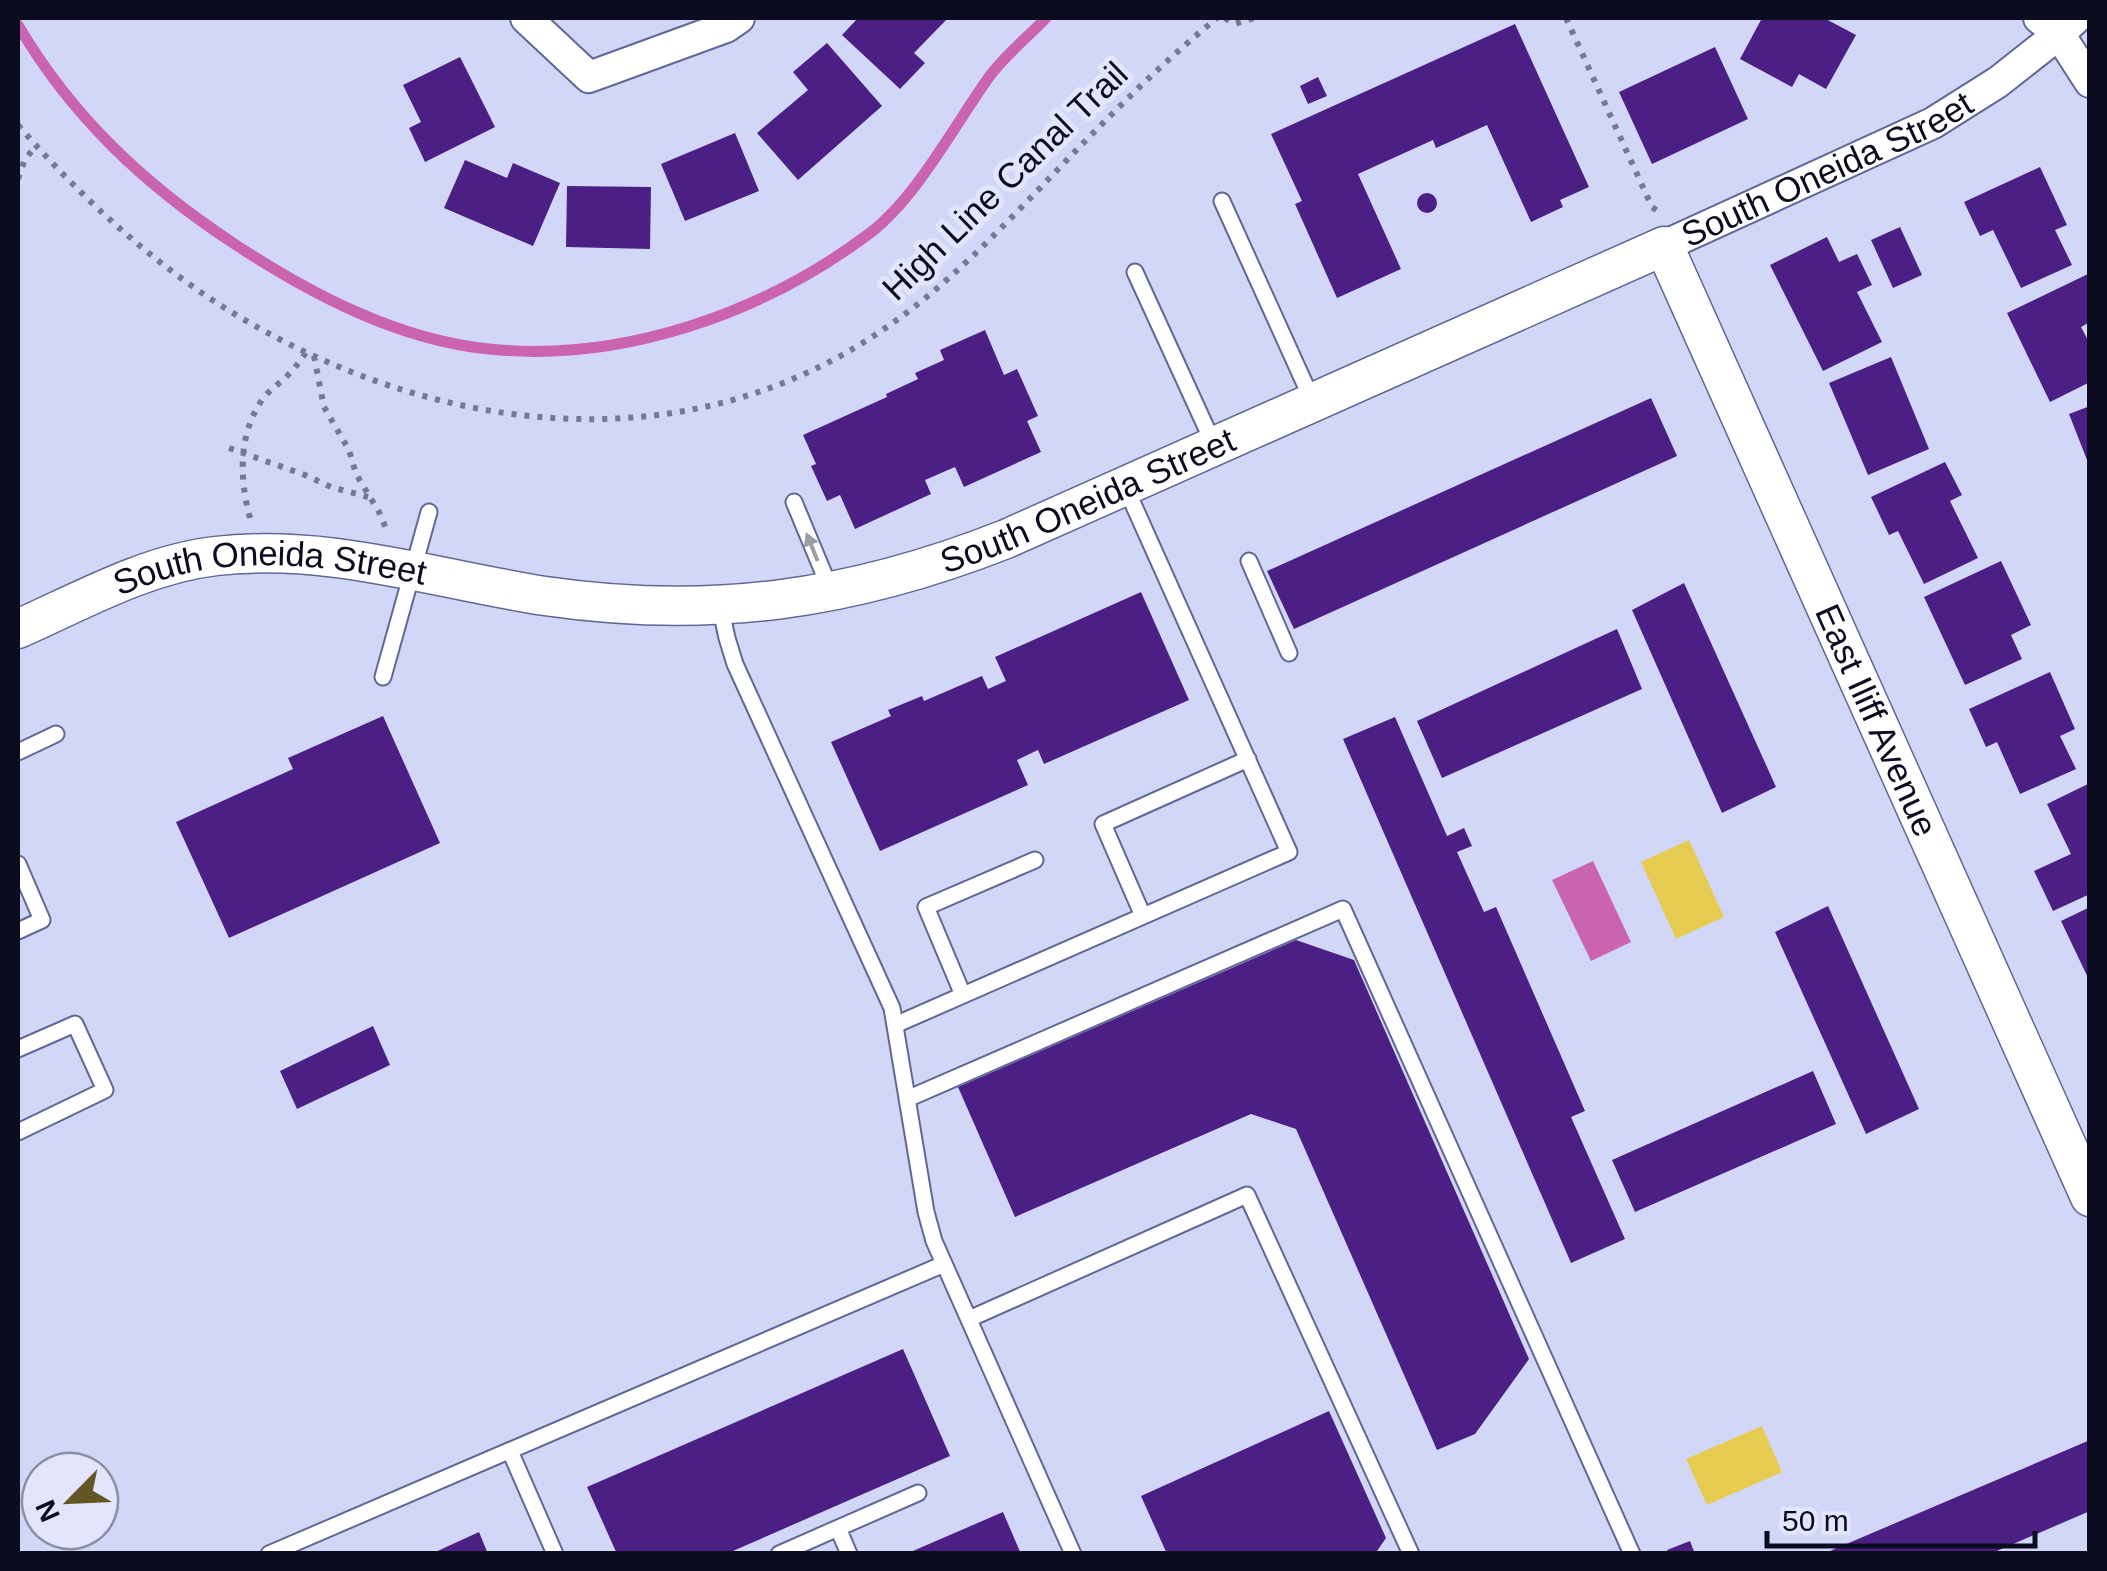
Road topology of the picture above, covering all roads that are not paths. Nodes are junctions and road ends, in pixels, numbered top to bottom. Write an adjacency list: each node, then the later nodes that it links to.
1 (526, 18): 2 (street)
2 (733, 22)
3 (2058, 23): 4 (street); 6 (street, South Oneida Street)
4 (2090, 82)
5 (1222, 201): 8 (lane)
6 (1676, 241): 8 (street, South Oneida Street); 32 (street, East Iliff Avenue)
7 (1136, 272): 9 (lane)
8 (1313, 402): 9 (street, South Oneida Street)
9 (1215, 446): 10 (street, South Oneida Street)
10 (1125, 486): 15 (street, South Oneida Street); 22 (lane)
11 (794, 502): 15 (lane, one-way to 11)
12 (429, 512): 14 (lane)
13 (1249, 561): 18 (lane)
14 (412, 570): 16 (street, South Oneida Street); 17 (street, South Oneida Street); 19 (lane)
15 (831, 591): 16 (street, South Oneida Street)
16 (720, 606): 28 (lane)
17 (18, 629)
18 (1289, 653)
19 (383, 678)
20 (56, 734): 21 (lane)
21 (18, 752)
22 (1248, 759): 25 (lane); 25 (lane)
23 (1035, 860): 27 (lane)
24 (18, 864): 26 (lane)
25 (1143, 916): 27 (lane)
26 (18, 931)
27 (963, 995): 28 (lane)
28 (895, 1025): 30 (lane)
29 (18, 1050): 31 (lane)
30 (907, 1100): 33 (lane); 44 (lane)
31 (18, 1132)
32 (2090, 1197)
33 (944, 1264): 34 (lane); 35 (lane)
34 (969, 1319): 42 (lane); 43 (lane)
35 (510, 1451): 38 (lane); 39 (lane)
36 (918, 1493): 37 (lane)
37 (838, 1528): 40 (lane); 41 (lane)
38 (269, 1554)
39 (555, 1554)
40 (778, 1554)
41 (849, 1554)
42 (1074, 1554)
43 (1410, 1554)
44 (1632, 1554)

